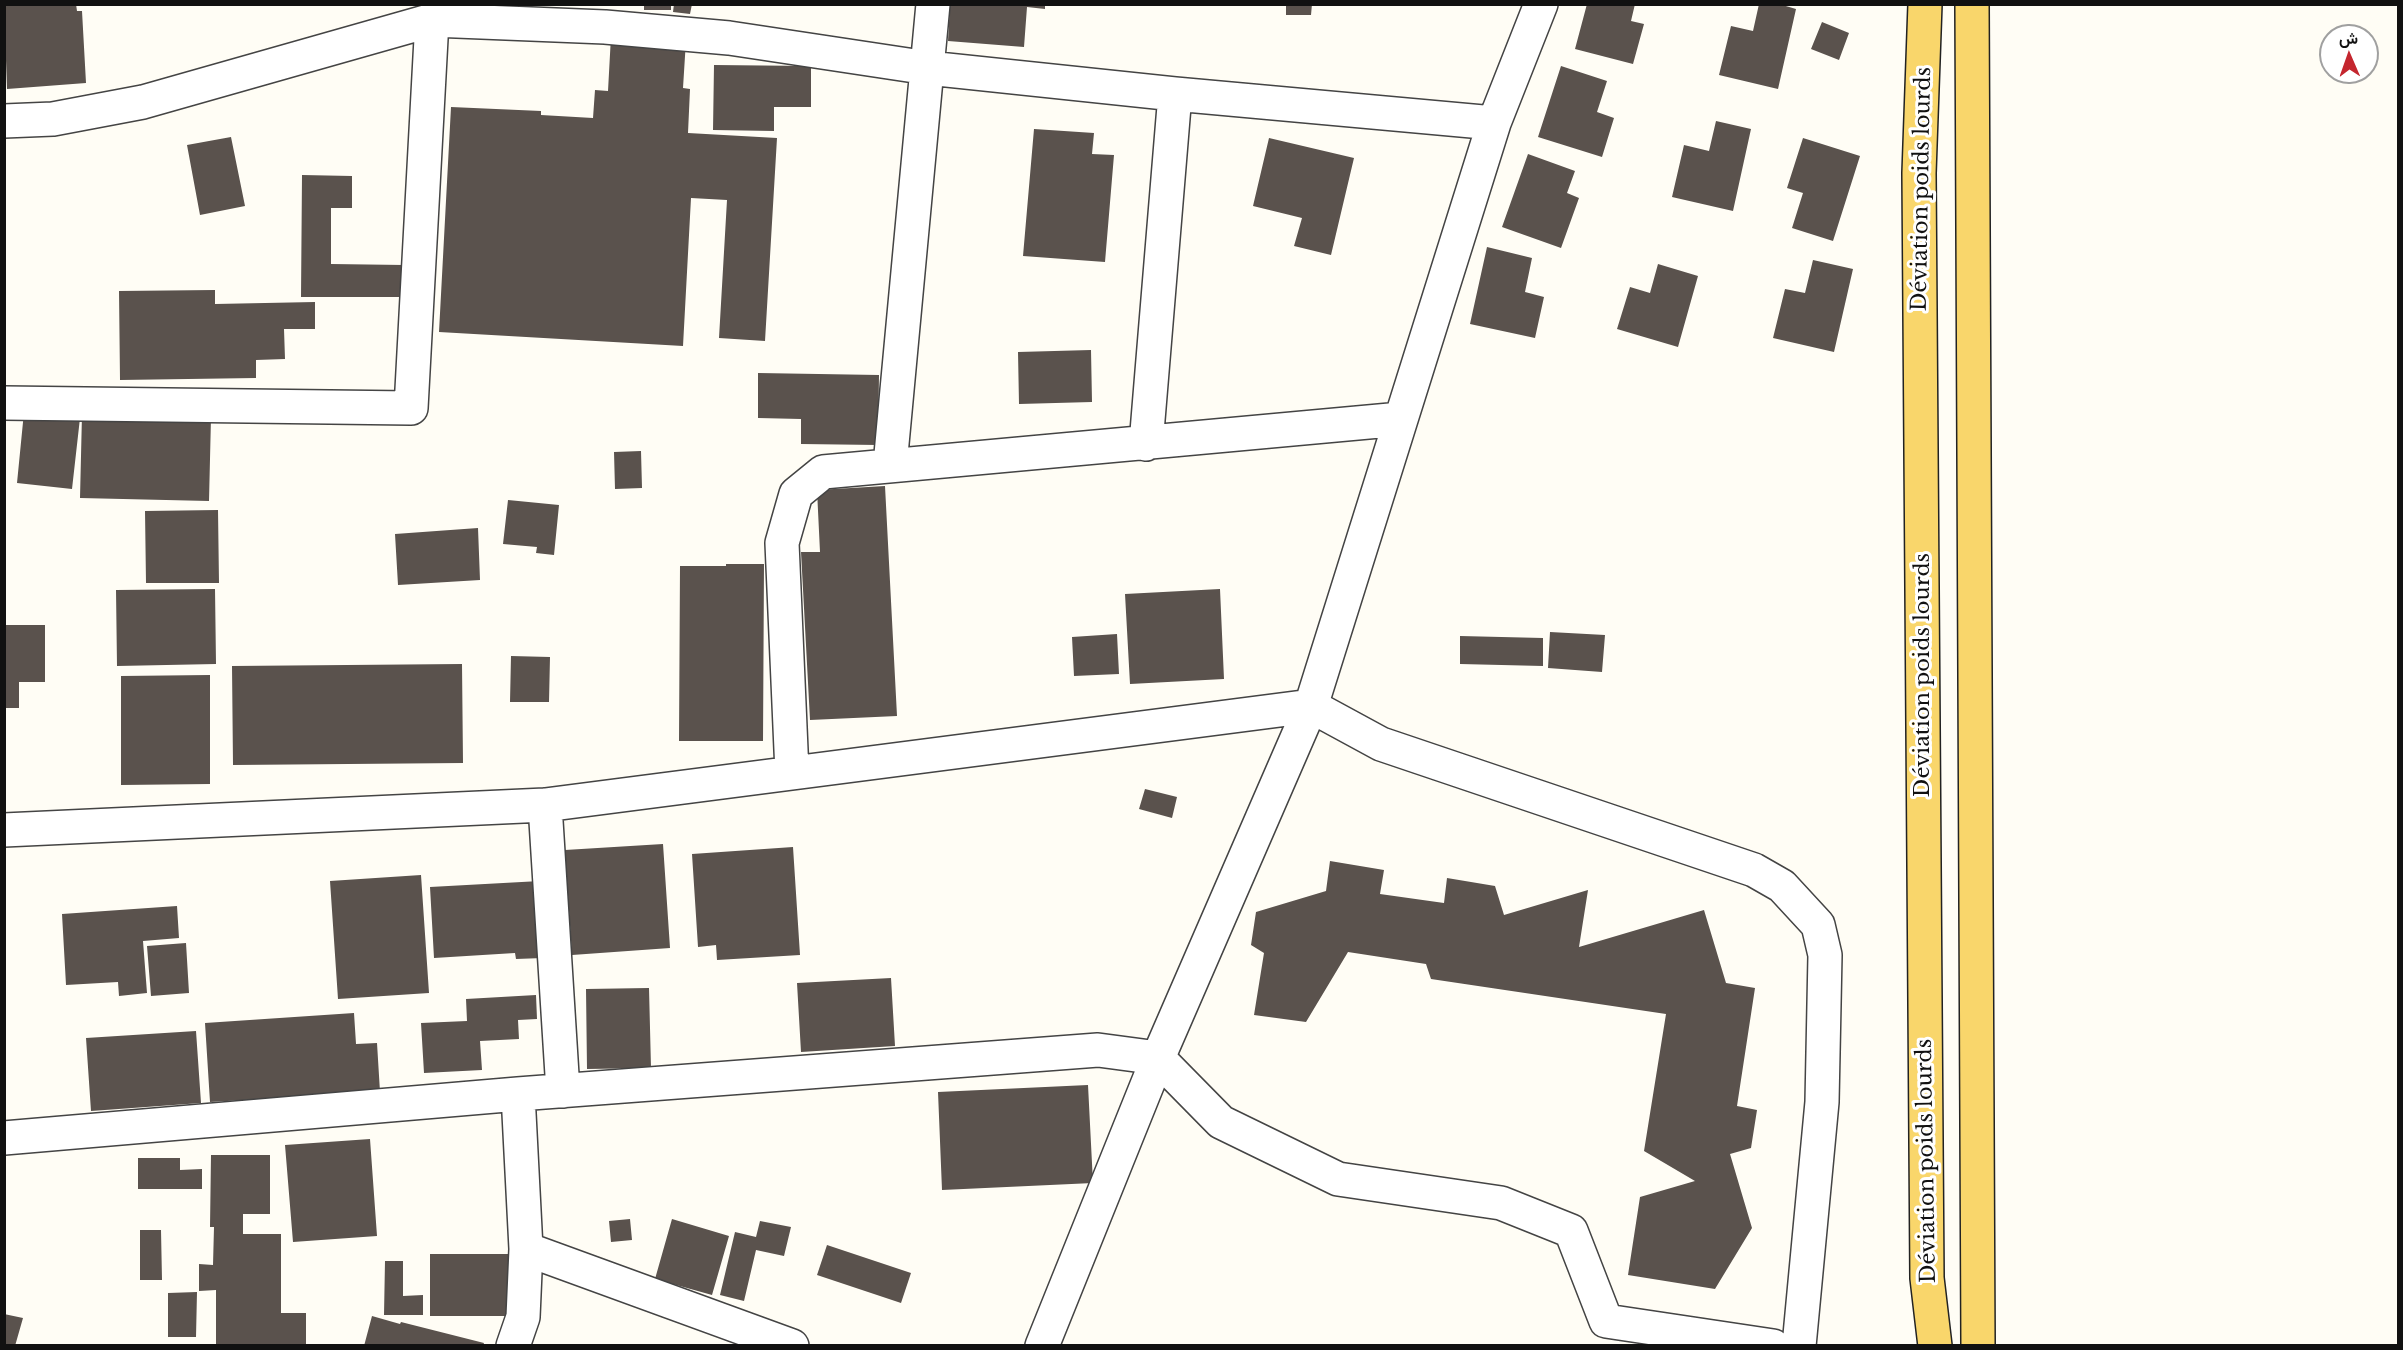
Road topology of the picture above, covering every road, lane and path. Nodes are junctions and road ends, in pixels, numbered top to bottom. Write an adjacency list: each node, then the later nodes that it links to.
1 (933, 4): 6 (street)
2 (1541, 4): 9 (street)
3 (1925, 4): 28 (main road, Déviation poids lourds)
4 (1972, 4): 29 (main road)
5 (432, 20): 6 (street); 8 (street); 10 (street)
6 (928, 68): 7 (street); 13 (street)
7 (1175, 94): 9 (street); 12 (street)
8 (4, 121)
9 (1494, 123): 11 (street)
10 (4, 403)
11 (1401, 419): 12 (street); 14 (street)
12 (1146, 444): 13 (street)
13 (890, 465): 15 (street)
14 (1311, 706): 15 (street); 18 (street); 27 (street)
15 (792, 773): 16 (street)
16 (545, 805): 17 (street); 19 (street)
17 (4, 830)
18 (1158, 1058): 19 (street); 25 (street); 26 (street)
19 (562, 1091): 20 (street)
20 (518, 1094): 21 (street); 22 (street)
21 (4, 1138)
22 (526, 1249): 23 (street); 24 (street)
23 (513, 1346)
24 (792, 1346)
25 (1042, 1346)
26 (1773, 1346)
27 (1799, 1346)
28 (1935, 1346)
29 (1978, 1346)

